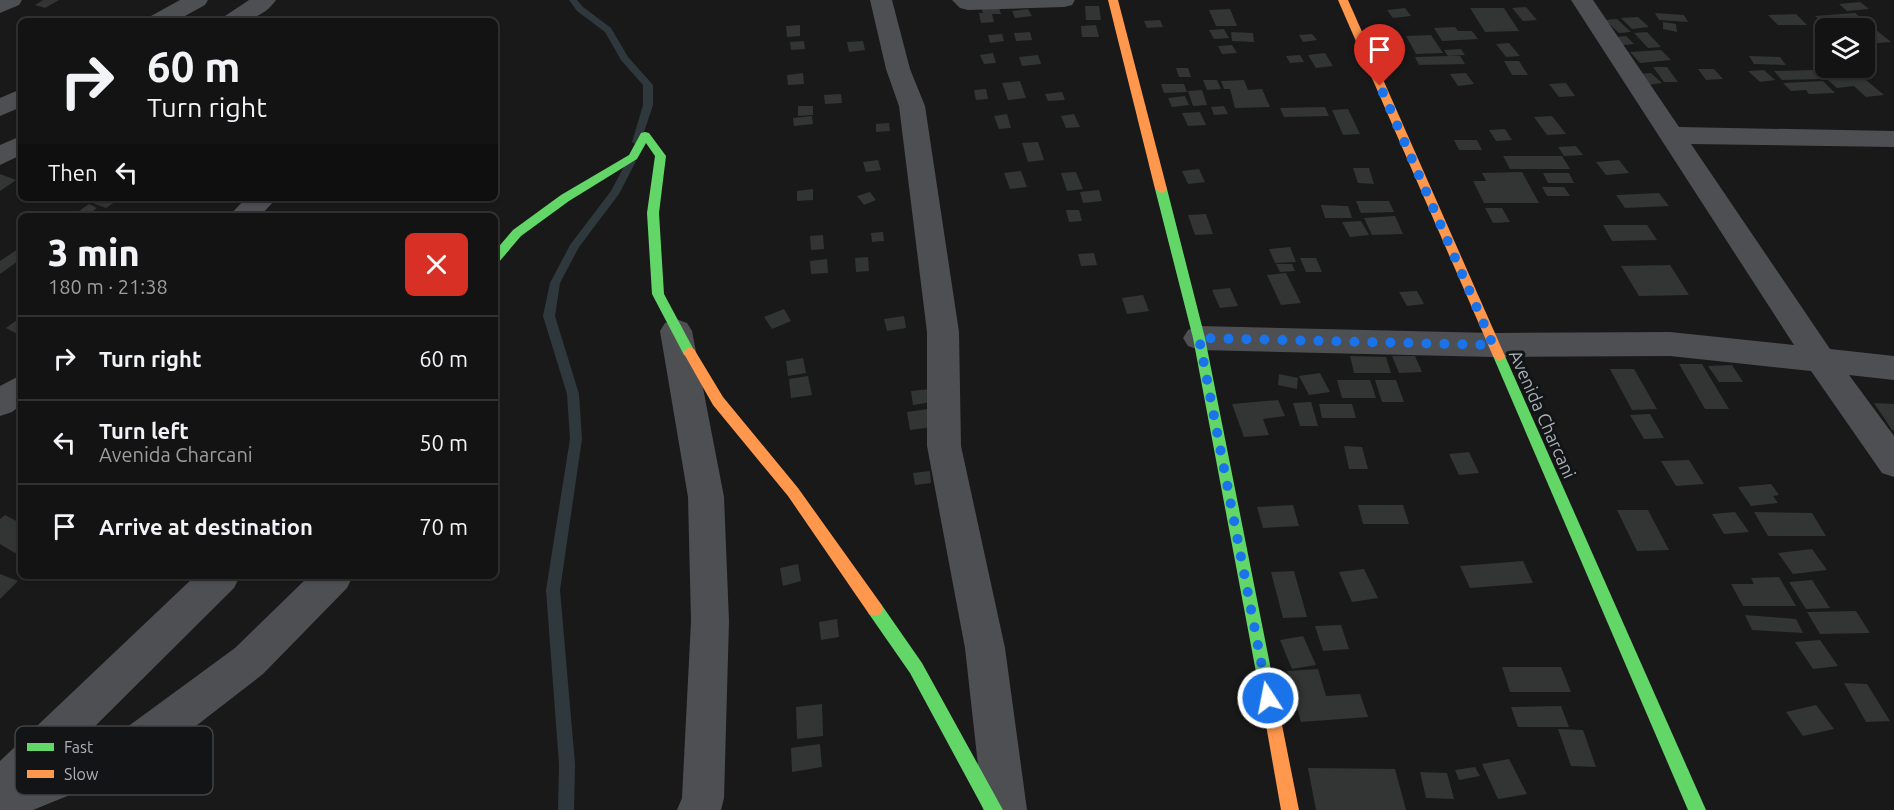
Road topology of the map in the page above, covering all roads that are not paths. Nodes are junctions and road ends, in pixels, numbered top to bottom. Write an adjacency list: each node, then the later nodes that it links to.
1 (11, 0): 10 (street)
2 (197, 0): 11 (street)
3 (265, 0): 12 (street)
4 (881, 0): 40 (street)
5 (963, 0): 6 (street)
6 (1064, 0)
7 (1113, 0): 23 (street)
8 (1343, 0): 24 (street, Avenida Charcani)
9 (1582, 0): 15 (street)
10 (0, 6)
11 (164, 18)
12 (238, 18)
13 (18, 99): 14 (street)
14 (0, 108)
15 (1672, 135): 16 (street); 25 (street)
16 (1894, 139)
17 (18, 146): 18 (street)
18 (0, 156)
19 (260, 201): 20 (street)
20 (246, 213)
21 (498, 255): 22 (street)
22 (676, 331): 38 (street); 39 (street)
23 (1199, 338): 24 (street); 41 (street)
24 (1493, 345): 25 (street); 42 (street, Avenida Charcani)
25 (1821, 360): 26 (street); 29 (street)
26 (1894, 369)
27 (18, 390): 28 (street)
28 (0, 403)
29 (1894, 464)
30 (217, 579): 32 (street)
31 (331, 579): 33 (street)
32 (66, 726)
33 (162, 726)
34 (15, 775): 35 (street)
35 (0, 790)
36 (17, 795): 37 (street)
37 (0, 802)
38 (699, 810)
39 (994, 810)
40 (1005, 810)
41 (1290, 810)
42 (1697, 810)

